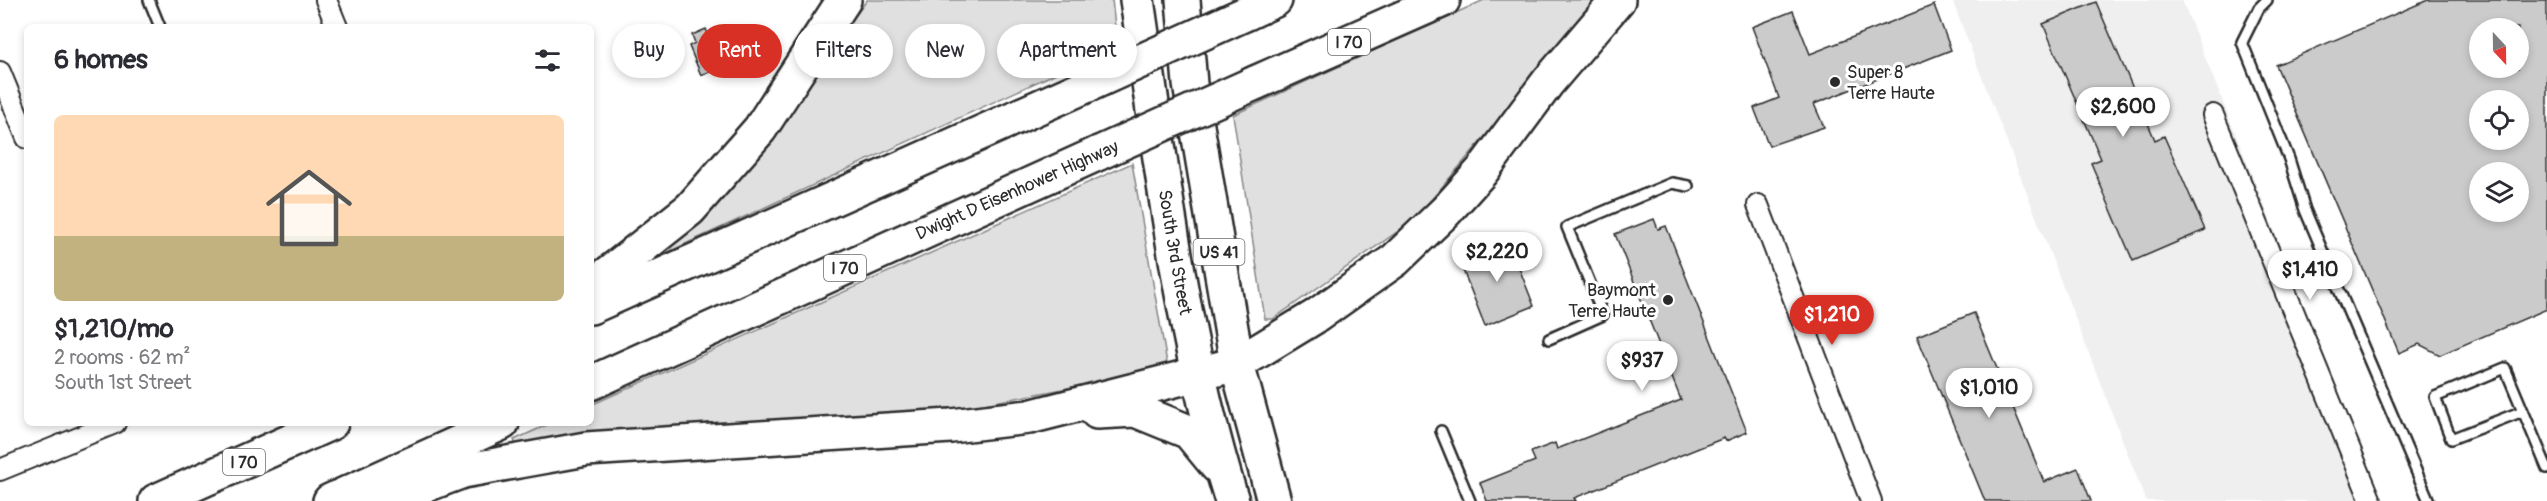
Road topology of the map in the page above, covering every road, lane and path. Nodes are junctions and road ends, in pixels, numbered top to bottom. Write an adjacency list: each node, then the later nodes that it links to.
1 (149, 0): 10 (lane)
2 (326, 0): 11 (street)
3 (844, 0): 17 (highway)
4 (1137, 0): 21 (highway, South 3rd Street / US 41)
5 (1183, 0): 20 (highway, US 41)
6 (1443, 0): 22 (highway, Dwight D Eisenhower Highway / I 70, bridge)
7 (1618, 0): 20 (highway)
8 (2267, 0): 39 (lane)
9 (1261, 6): 18 (highway, bridge)
10 (159, 24)
11 (337, 24)
12 (0, 72): 14 (street)
13 (2213, 115): 38 (street)
14 (24, 131)
15 (1688, 186): 19 (lane)
16 (1758, 205): 37 (street)
17 (594, 281)
18 (594, 306)
19 (1549, 339)
20 (1238, 364): 21 (highway); 35 (highway, US 41)
21 (1197, 374): 24 (highway); 31 (highway, South 3rd Street / US 41)
22 (594, 382)
23 (2523, 411): 23 (lane); 30 (lane)
24 (1029, 417): 31 (highway); 34 (highway)
25 (107, 426): 29 (street)
26 (324, 426): 32 (highway, I 70)
27 (495, 426): 33 (highway)
28 (1441, 431): 36 (lane)
29 (2, 464)
30 (2547, 468)
31 (1227, 486)
32 (156, 501)
33 (330, 501)
34 (383, 501)
35 (1274, 501)
36 (1470, 501)
37 (1871, 501)
38 (2371, 501)
39 (2429, 501)

